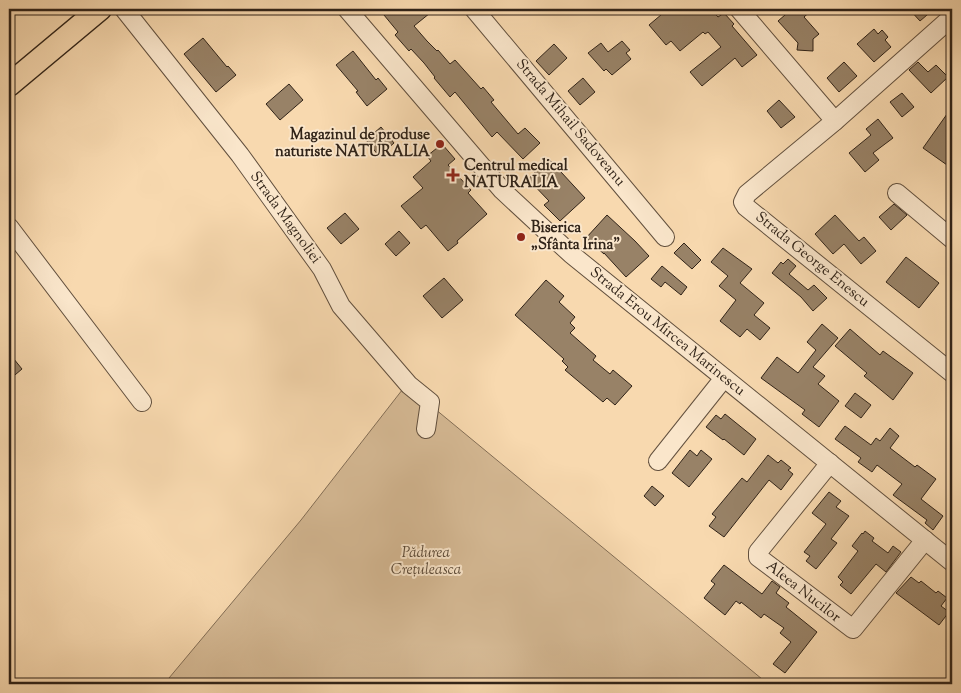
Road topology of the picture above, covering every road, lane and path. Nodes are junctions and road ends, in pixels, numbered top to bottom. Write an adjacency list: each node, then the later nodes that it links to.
1 (100, 9): 7 (main road)
2 (124, 9): 16 (street, Strada Magnoliei)
3 (347, 9): 14 (street, Strada Erou Mircea Marinescu)
4 (474, 9): 11 (street, Strada Mihail Sadoveanu)
5 (747, 11): 8 (street)
6 (952, 17): 8 (street)
7 (9, 85)
8 (834, 121): 13 (street, Strada George Enescu)
9 (897, 193): 12 (street)
10 (9, 227): 15 (street)
11 (665, 237)
12 (952, 239)
13 (948, 363)
14 (724, 378): 17 (street); 18 (street, Strada Erou Mircea Marinescu)
15 (142, 402)
16 (426, 429)
17 (658, 461)
18 (830, 463): 19 (street, Strada Erou Mircea Marinescu); 19 (street, Aleea Nucilor)
19 (925, 540): 20 (street, Strada Erou Mircea Marinescu)
20 (952, 562)

